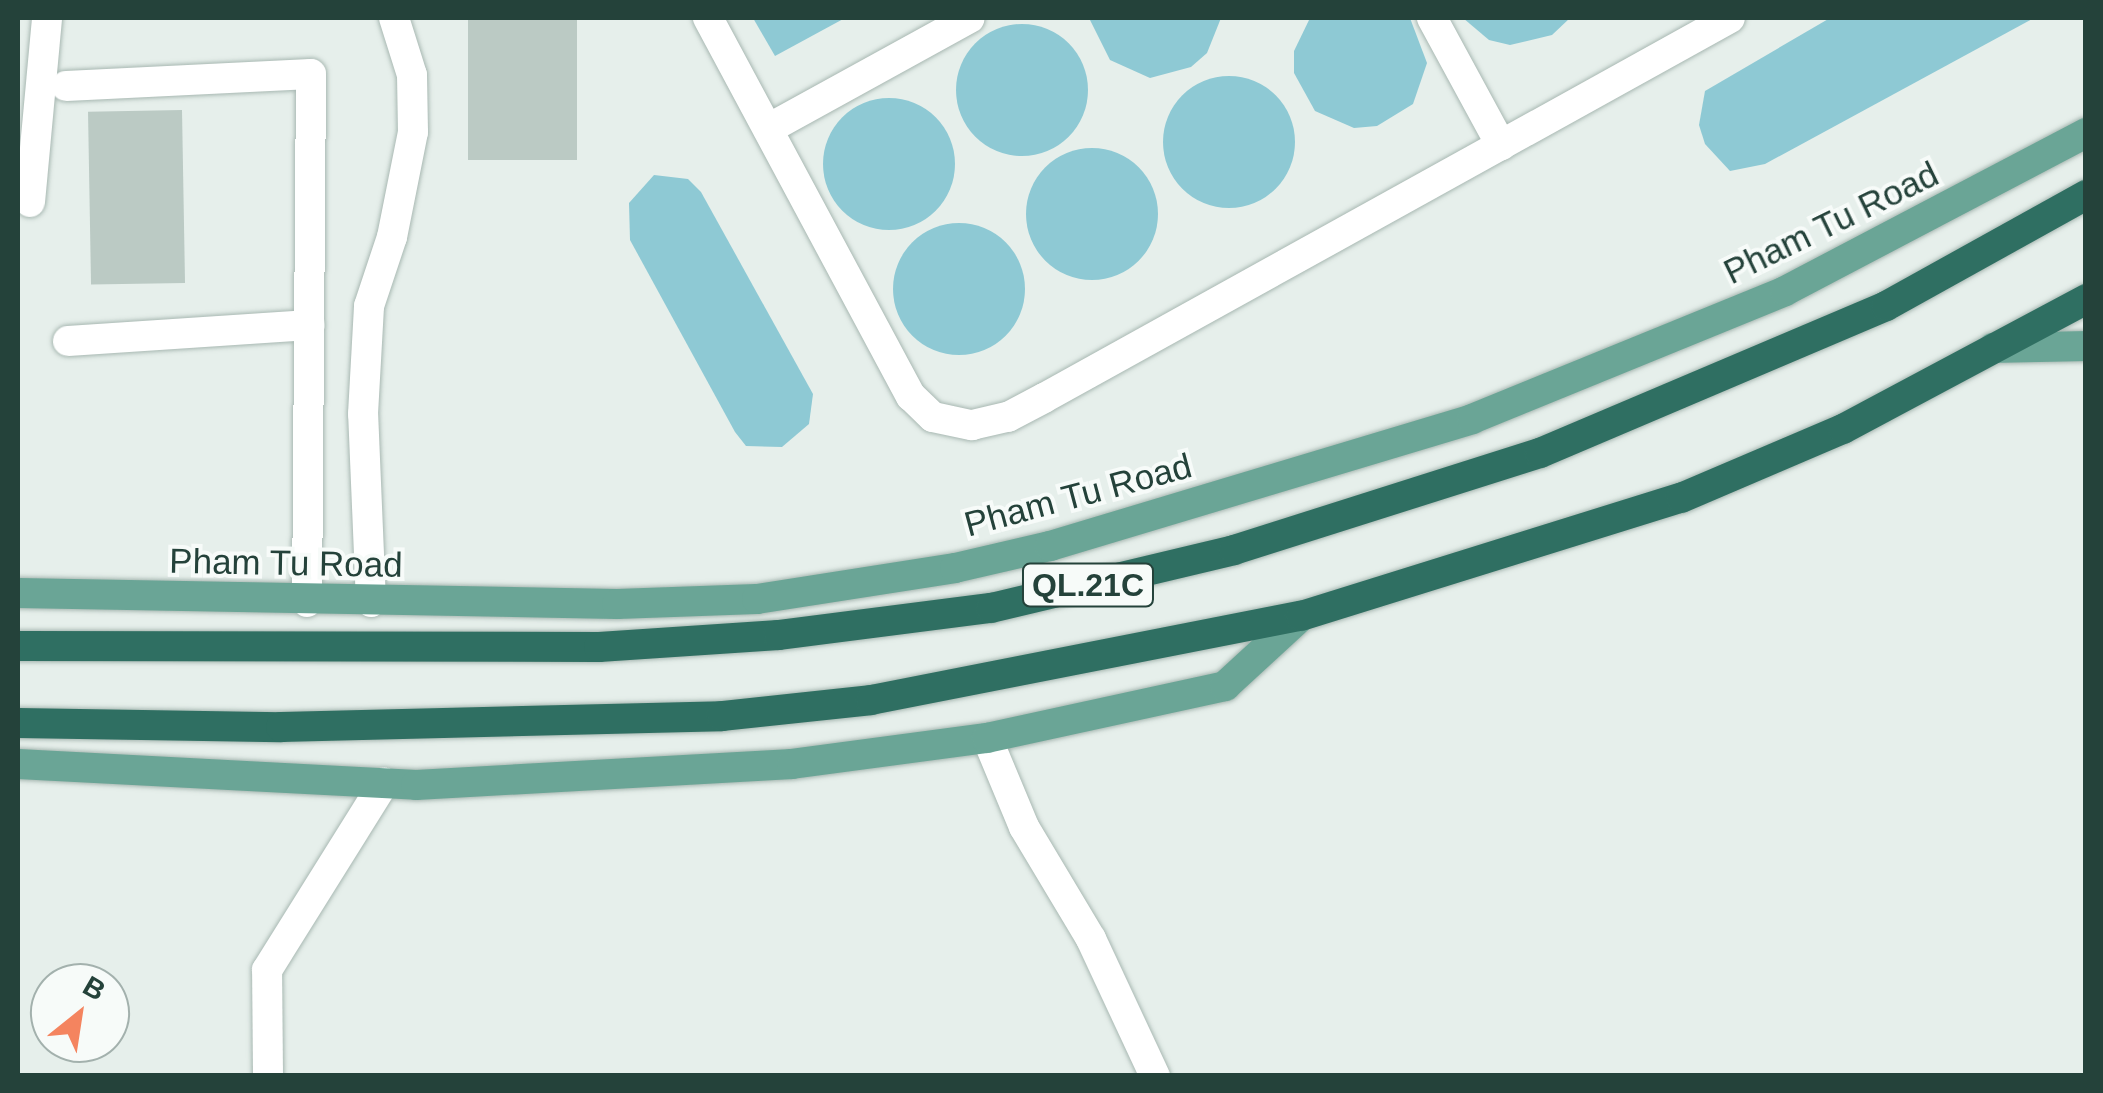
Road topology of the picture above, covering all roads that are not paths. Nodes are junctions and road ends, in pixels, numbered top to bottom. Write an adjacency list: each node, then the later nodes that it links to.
1 (46, 18): 12 (street)
2 (394, 18): 21 (street)
3 (708, 18): 8 (street)
4 (970, 18): 8 (street)
5 (1432, 18): 10 (street)
6 (1730, 18): 10 (street)
7 (66, 86): 14 (street)
8 (768, 129): 10 (street)
9 (2086, 134): 18 (main road, Pham Tu Road)
10 (1500, 145)
11 (2086, 195): 22 (highway, QL.21C)
12 (30, 202)
13 (2086, 299): 17 (highway, QL.21C)
14 (309, 325): 15 (street); 20 (street)
15 (68, 340)
16 (2086, 346): 17 (main road)
17 (1993, 348): 23 (highway, QL.21C)
18 (955, 568): 21 (main road, Pham Tu Road); 22 (main road)
19 (18, 593): 20 (main road, Pham Tu Road)
20 (307, 602): 21 (main road, Pham Tu Road)
21 (370, 602)
22 (963, 610): 24 (highway, QL.21C)
23 (1301, 616): 25 (highway, QL.21C); 26 (main road)
24 (18, 646)
25 (18, 724)
26 (987, 738): 28 (main road); 30 (street)
27 (18, 764): 28 (main road)
28 (384, 783): 29 (street)
29 (268, 1076)
30 (1155, 1076)

